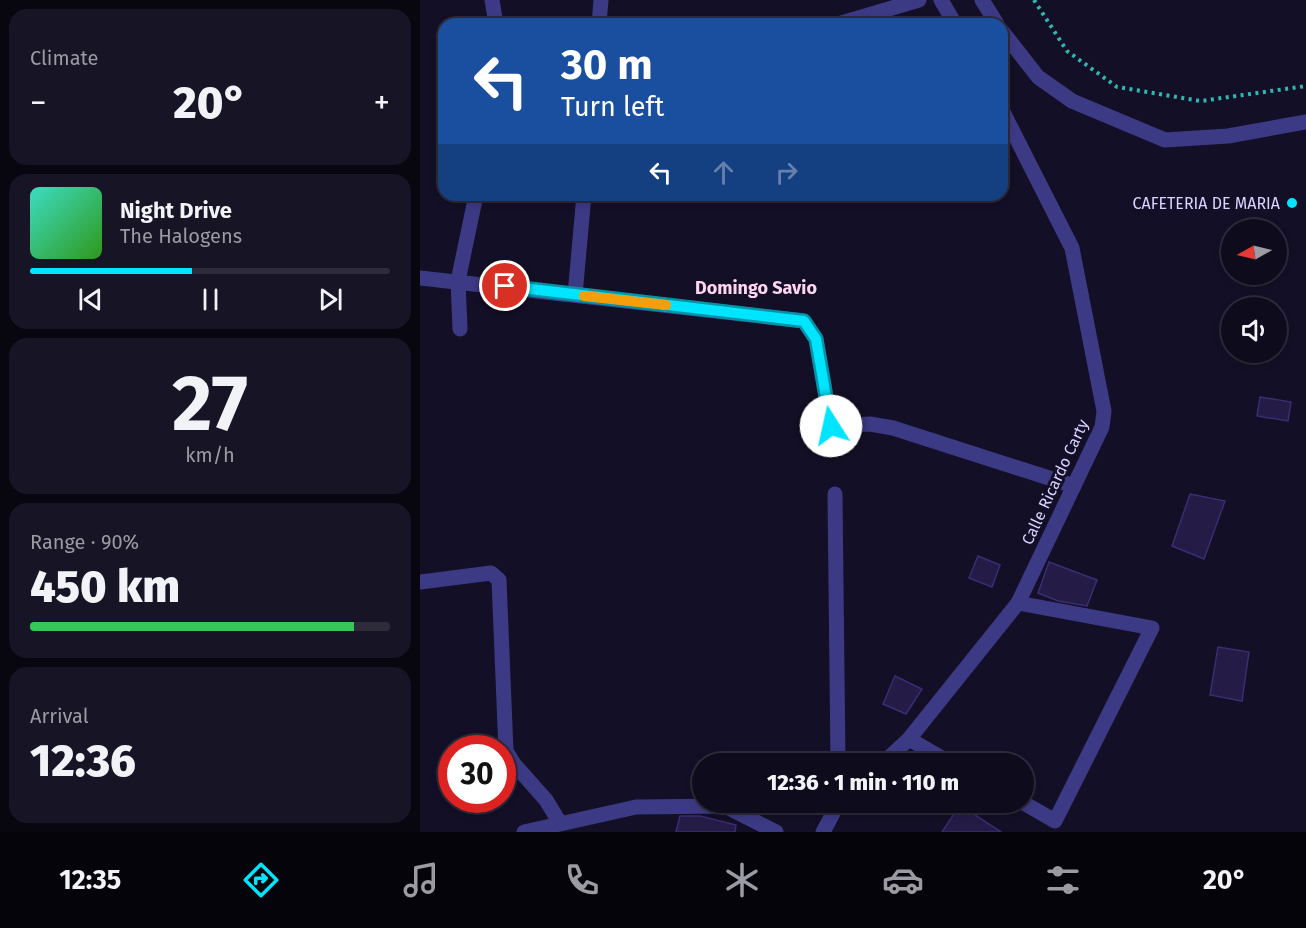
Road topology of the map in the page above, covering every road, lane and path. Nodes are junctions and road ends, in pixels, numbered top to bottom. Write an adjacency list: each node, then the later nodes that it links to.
1 (492, 0): 7 (street)
2 (601, 0): 8 (street)
3 (919, 0): 9 (street)
4 (941, 0): 10 (street)
5 (982, 0): 11 (street)
6 (1034, 0): 13 (path)
7 (495, 18)
8 (600, 18)
9 (858, 18)
10 (952, 18)
11 (993, 18)
12 (1008, 39): 15 (street)
13 (1306, 86)
14 (1008, 122): 22 (street, Calle Ricardo Carty)
15 (1306, 122)
16 (475, 201): 19 (street)
17 (583, 201): 20 (street)
18 (420, 278): 19 (street)
19 (458, 280): 20 (street); 21 (street)
20 (575, 295): 22 (street)
21 (460, 329)
22 (1074, 486): 25 (street, Calle Ricardo Carty)
23 (835, 494): 27 (street)
24 (420, 582): 32 (street)
25 (1018, 603): 26 (street, Calle Ricardo Carty); 30 (street)
26 (909, 739): 28 (street, Calle Ricardo Carty); 29 (street)
27 (838, 753)
28 (894, 753)
29 (933, 753)
30 (1034, 809)
31 (833, 813): 35 (street)
32 (560, 823): 33 (street); 34 (street)
33 (524, 832)
34 (776, 832)
35 (823, 832)

